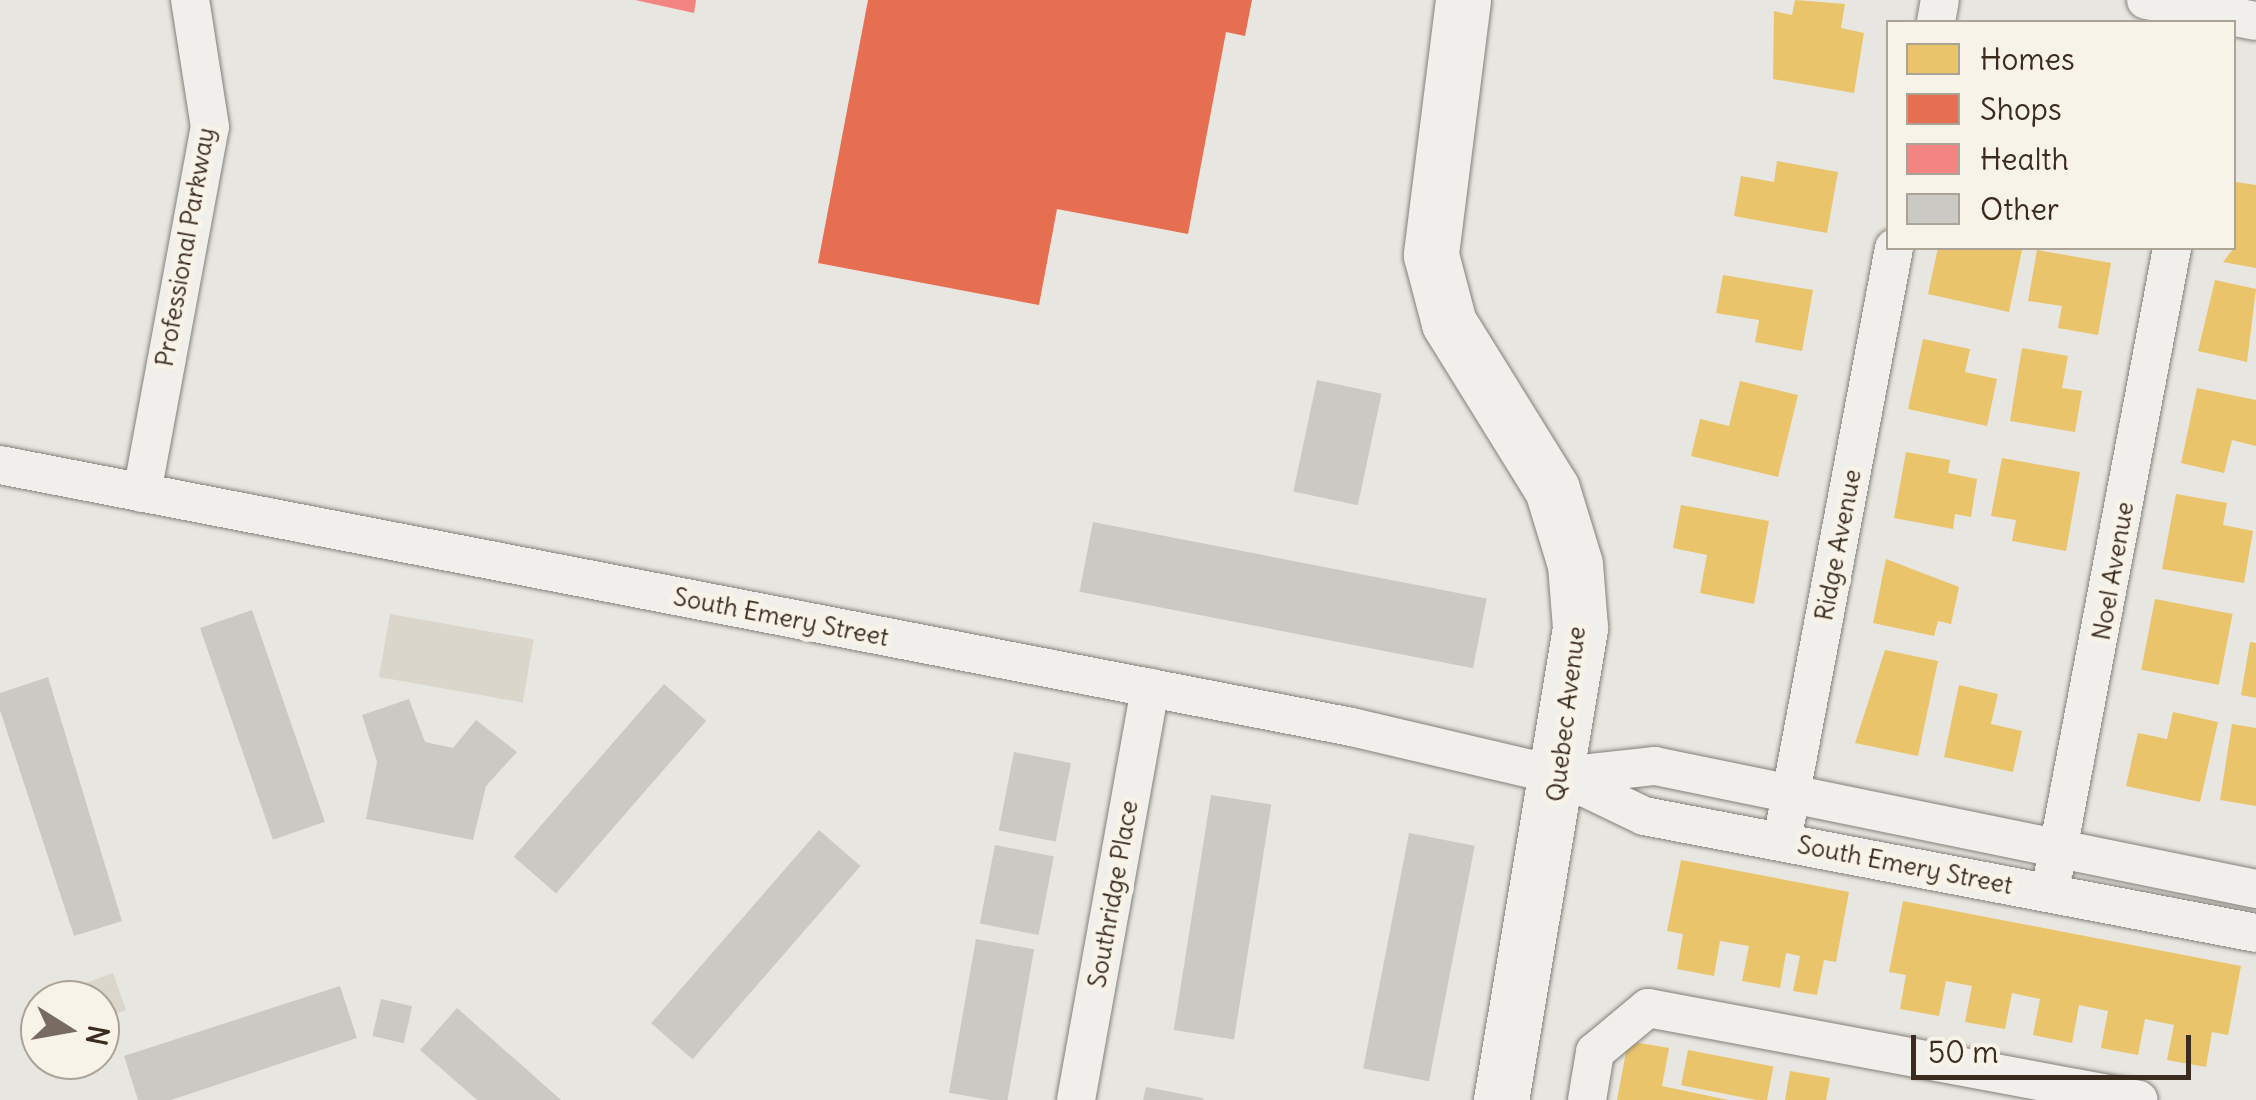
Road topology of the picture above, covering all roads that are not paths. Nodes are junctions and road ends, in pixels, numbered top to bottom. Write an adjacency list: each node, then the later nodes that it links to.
1 (190, 0): 9 (street, Professional Parkway)
2 (1463, 0): 11 (street, Quebec Avenue)
3 (2146, 0): 4 (street)
4 (2215, 18): 5 (street)
5 (2256, 21)
6 (1894, 250): 12 (street, Ridge Avenue)
7 (2172, 250): 14 (street, Noel Avenue)
8 (0, 465): 9 (street, South Emery Street)
9 (142, 492): 10 (street, South Emery Street)
10 (1150, 688): 11 (street, South Emery Street); 18 (street, Southridge Place)
11 (1561, 776): 12 (street, South Emery Street); 13 (street, South Emery Street); 19 (street, Quebec Avenue)
12 (1790, 799): 13 (street, Ridge Avenue); 14 (street, South Emery Street)
13 (1782, 842): 16 (street, South Emery Street)
14 (2058, 850): 15 (street, South Emery Street); 16 (street, Noel Avenue)
15 (2256, 889)
16 (2051, 893): 17 (street, South Emery Street)
17 (2256, 933)
18 (1076, 1100)
19 (1501, 1100)
20 (1587, 1100): 21 (street)
21 (2138, 1100)

